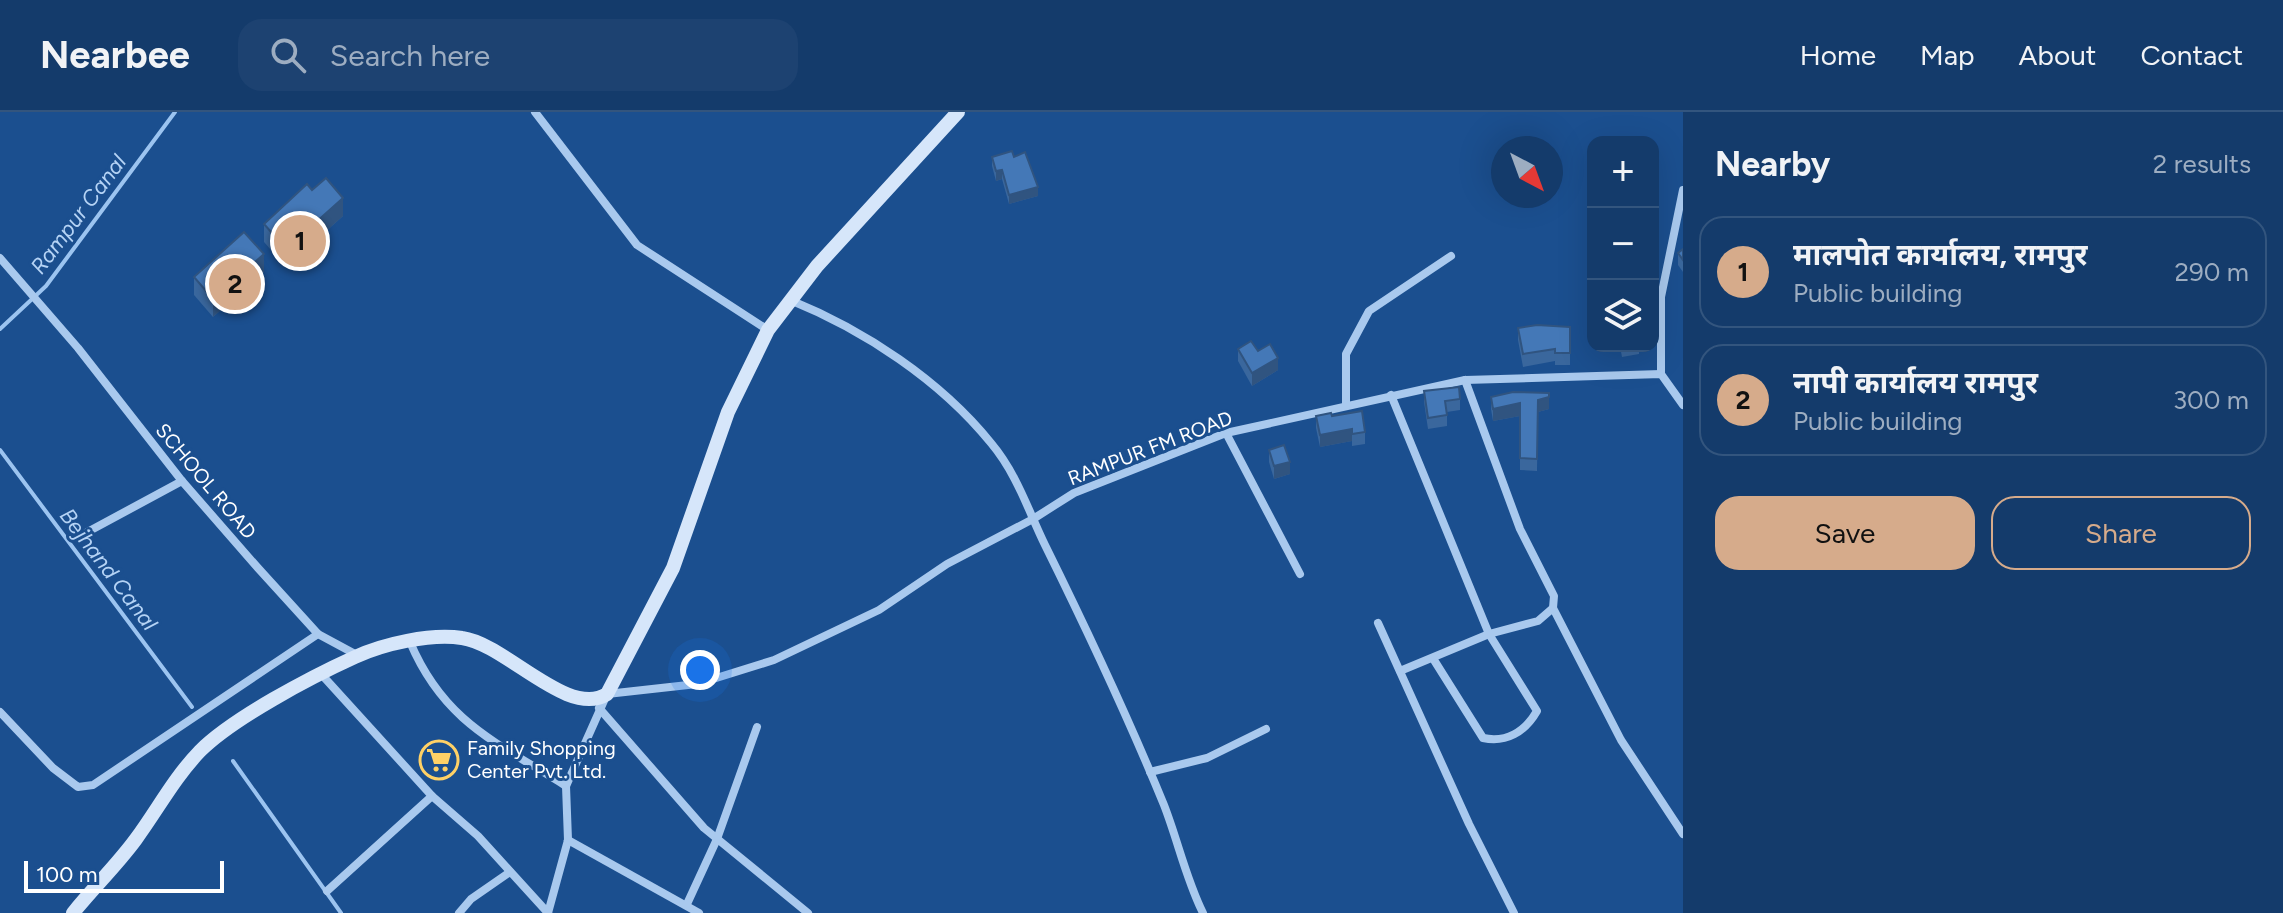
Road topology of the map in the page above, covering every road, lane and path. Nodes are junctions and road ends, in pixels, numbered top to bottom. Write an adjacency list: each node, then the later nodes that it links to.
1 (535, 112): 7 (street)
2 (958, 112): 6 (main road)
3 (1683, 190): 8 (street)
4 (1451, 256): 11 (street)
5 (0, 258): 14 (street, SCHOOL ROAD)
6 (789, 299): 7 (main road); 15 (street)
7 (768, 330): 27 (main road)
8 (1661, 374): 9 (street, RAMPUR FM ROAD); 12 (street)
9 (1465, 380): 10 (street, RAMPUR FM ROAD); 18 (street)
10 (1391, 395): 11 (street, RAMPUR FM ROAD); 21 (street)
11 (1346, 405): 13 (street, RAMPUR FM ROAD)
12 (1683, 405)
13 (1226, 433): 15 (street, RAMPUR FM ROAD); 17 (street)
14 (182, 481): 16 (street); 20 (street, SCHOOL ROAD)
15 (1033, 519): 27 (street, RAMPUR FM ROAD); 32 (street)
16 (80, 536)
17 (1300, 574)
18 (1553, 608): 21 (street); 35 (street)
19 (1378, 623): 25 (street)
20 (318, 634): 23 (street, SCHOOL ROAD); 29 (street)
21 (1489, 634): 24 (street); 24 (street)
22 (410, 642): 23 (main road); 27 (main road); 33 (street)
23 (357, 655): 26 (main road)
24 (1434, 660): 25 (street)
25 (1400, 671): 47 (street)
26 (322, 675): 34 (street); 41 (main road)
27 (607, 694): 28 (street)
28 (599, 708): 33 (street); 36 (street)
29 (0, 712)
30 (757, 727): 36 (street)
31 (1266, 729): 32 (street)
32 (1150, 772): 46 (street)
33 (566, 786): 37 (street)
34 (432, 796): 38 (street); 39 (street)
35 (1683, 834)
36 (717, 839): 40 (street); 45 (street)
37 (568, 840): 40 (street); 43 (street)
38 (510, 872): 42 (street); 43 (street)
39 (327, 891)
40 (687, 904): 44 (street)
41 (73, 913)
42 (459, 913)
43 (548, 913)
44 (699, 913)
45 (808, 913)
46 (1203, 913)
47 (1514, 913)

